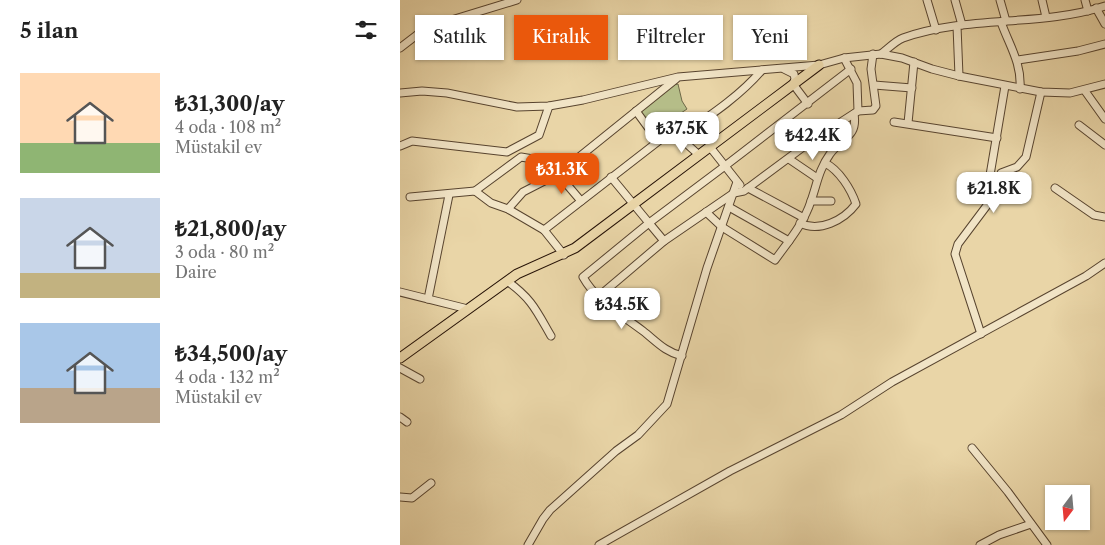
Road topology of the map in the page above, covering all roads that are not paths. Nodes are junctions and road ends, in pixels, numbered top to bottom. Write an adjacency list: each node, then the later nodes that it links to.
1 (507, 0): 9 (street)
2 (517, 0): 9 (street)
3 (927, 0): 16 (street)
4 (956, 0): 15 (street)
5 (1000, 0): 13 (street)
6 (1042, 0): 12 (street)
7 (1085, 0): 11 (street)
8 (1105, 6): 10 (street)
9 (493, 8): 18 (street)
10 (1096, 8): 11 (street); 14 (street)
11 (1088, 11): 12 (street)
12 (1046, 17): 13 (street)
13 (1003, 22): 15 (street); 21 (street)
14 (1105, 24)
15 (960, 26): 16 (street); 27 (street)
16 (936, 30): 19 (street)
17 (1105, 44): 21 (street)
18 (400, 48)
19 (877, 54): 20 (street); 22 (street); 31 (street)
20 (844, 58): 23 (street); 25 (street)
21 (1018, 60): 34 (street)
22 (914, 62): 27 (street); 33 (street)
23 (819, 65): 24 (street); 29 (main road)
24 (782, 68): 26 (street); 29 (street)
25 (851, 69): 38 (street); 41 (street)
26 (762, 70): 28 (street); 46 (street)
27 (959, 76): 32 (street)
28 (678, 77): 39 (street); 40 (street)
29 (793, 84): 38 (street); 51 (main road)
30 (1105, 84): 35 (street)
31 (874, 85): 33 (street); 41 (street)
32 (1006, 86): 34 (street); 47 (street)
33 (912, 88): 44 (street)
34 (1020, 89): 36 (street)
35 (1085, 91): 36 (street); 42 (street)
36 (1041, 92): 67 (street)
37 (400, 93): 39 (street)
38 (808, 104): 56 (street)
39 (549, 106): 49 (street)
40 (636, 111): 48 (street); 57 (street)
41 (856, 113): 53 (street); 55 (street)
42 (1105, 119)
43 (894, 122): 44 (street)
44 (908, 123): 47 (street)
45 (1078, 125): 50 (street)
46 (680, 137): 48 (street); 52 (street)
47 (997, 138): 67 (street)
48 (658, 141): 58 (street)
49 (400, 146)
50 (1105, 146)
51 (710, 147): 52 (main road); 56 (street)
52 (699, 155): 71 (main road)
53 (789, 159): 59 (street); 62 (street)
54 (539, 160): 63 (street)
55 (825, 163): 59 (street); 76 (street)
56 (725, 166): 60 (street); 77 (street)
57 (558, 174): 68 (street); 73 (street)
58 (612, 177): 68 (street); 71 (street)
59 (817, 178): 69 (street)
60 (737, 182): 62 (street); 64 (street)
61 (1055, 188): 75 (street)
62 (746, 190): 64 (street); 76 (street)
63 (475, 191): 65 (street); 73 (street)
64 (734, 194): 72 (street); 74 (street)
65 (449, 195): 66 (street); 87 (street)
66 (410, 197)
67 (991, 200): 89 (street)
68 (582, 201): 79 (street)
69 (811, 201): 70 (street); 76 (street)
70 (831, 201)
71 (633, 205): 77 (street); 82 (main road)
72 (729, 207): 78 (street); 81 (street)
73 (508, 208): 79 (street)
74 (706, 212): 78 (street); 80 (street)
75 (1105, 216)
76 (802, 221): 81 (street)
77 (649, 223): 80 (street); 86 (street)
78 (722, 227): 81 (street); 91 (street)
79 (544, 230): 82 (street)
80 (664, 241): 86 (street)
81 (788, 241)
82 (564, 255): 84 (main road)
83 (1105, 262): 89 (street)
84 (507, 280): 88 (main road); 90 (street)
85 (400, 292): 87 (street)
86 (598, 297): 91 (street)
87 (428, 299): 88 (street)
88 (468, 309): 92 (main road)
89 (981, 334): 102 (street)
90 (551, 336)
91 (682, 356): 101 (street)
92 (400, 358)
93 (400, 368): 94 (street)
94 (420, 379)
95 (400, 417): 96 (street)
96 (407, 422)
97 (972, 448): 100 (street)
98 (431, 482): 99 (street)
99 (400, 497)
100 (1031, 524): 103 (street); 104 (street)
101 (528, 545)
102 (599, 545)
103 (980, 545)
104 (1047, 545)

